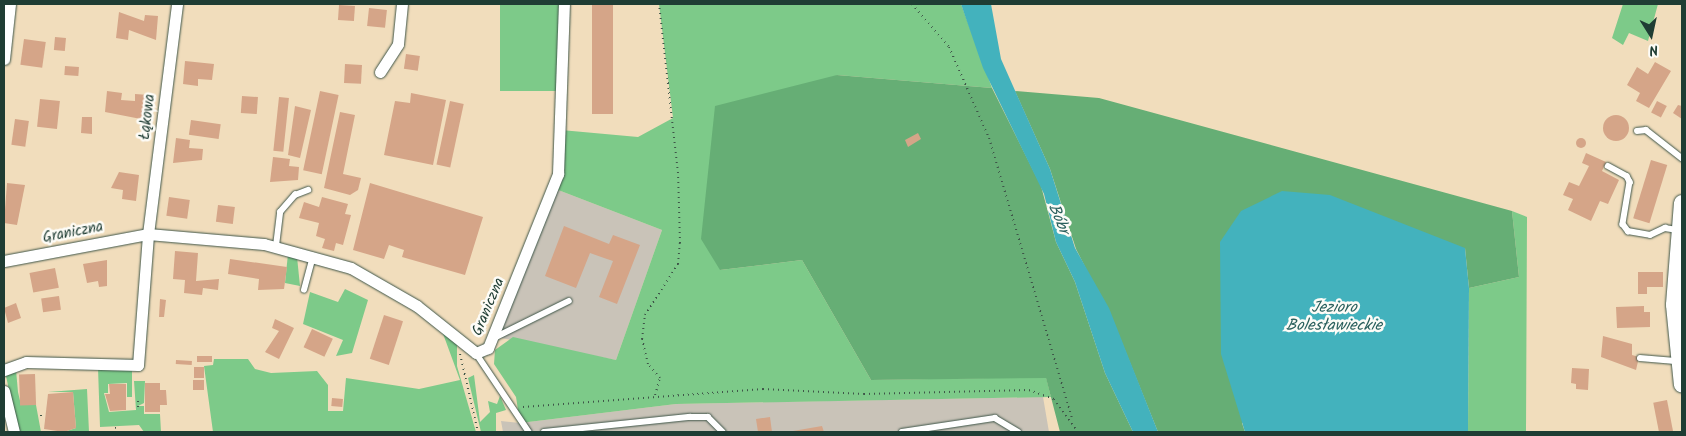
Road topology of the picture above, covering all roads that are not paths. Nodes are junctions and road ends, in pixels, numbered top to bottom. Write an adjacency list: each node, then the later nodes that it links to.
1 (10, 4): 5 (street)
2 (177, 4): 13 (street, Łąkowa)
3 (402, 4): 6 (street)
4 (564, 4): 21 (street, Graniczna)
5 (4, 58)
6 (380, 72)
7 (1638, 131): 8 (lane)
8 (1682, 158)
9 (1608, 166): 12 (lane)
10 (308, 190): 14 (lane)
11 (1682, 203): 12 (street)
12 (1680, 231): 17 (street)
13 (148, 234): 14 (street, Graniczna); 16 (street, Graniczna); 25 (street)
14 (276, 246): 15 (street, Graniczna)
15 (313, 256): 18 (lane); 22 (street, Graniczna)
16 (4, 261)
17 (1679, 275): 20 (street)
18 (304, 290)
19 (569, 301): 21 (lane)
20 (1679, 322): 24 (street)
21 (496, 337): 22 (street, Graniczna)
22 (476, 352): 29 (lane)
23 (1640, 358): 24 (lane)
24 (1678, 360): 26 (street)
25 (4, 370)
26 (1682, 385)
27 (4, 391): 28 (street)
28 (14, 432)
29 (529, 432)
30 (544, 432): 31 (lane)
31 (722, 432)
32 (902, 432): 33 (lane)
33 (1018, 432)

